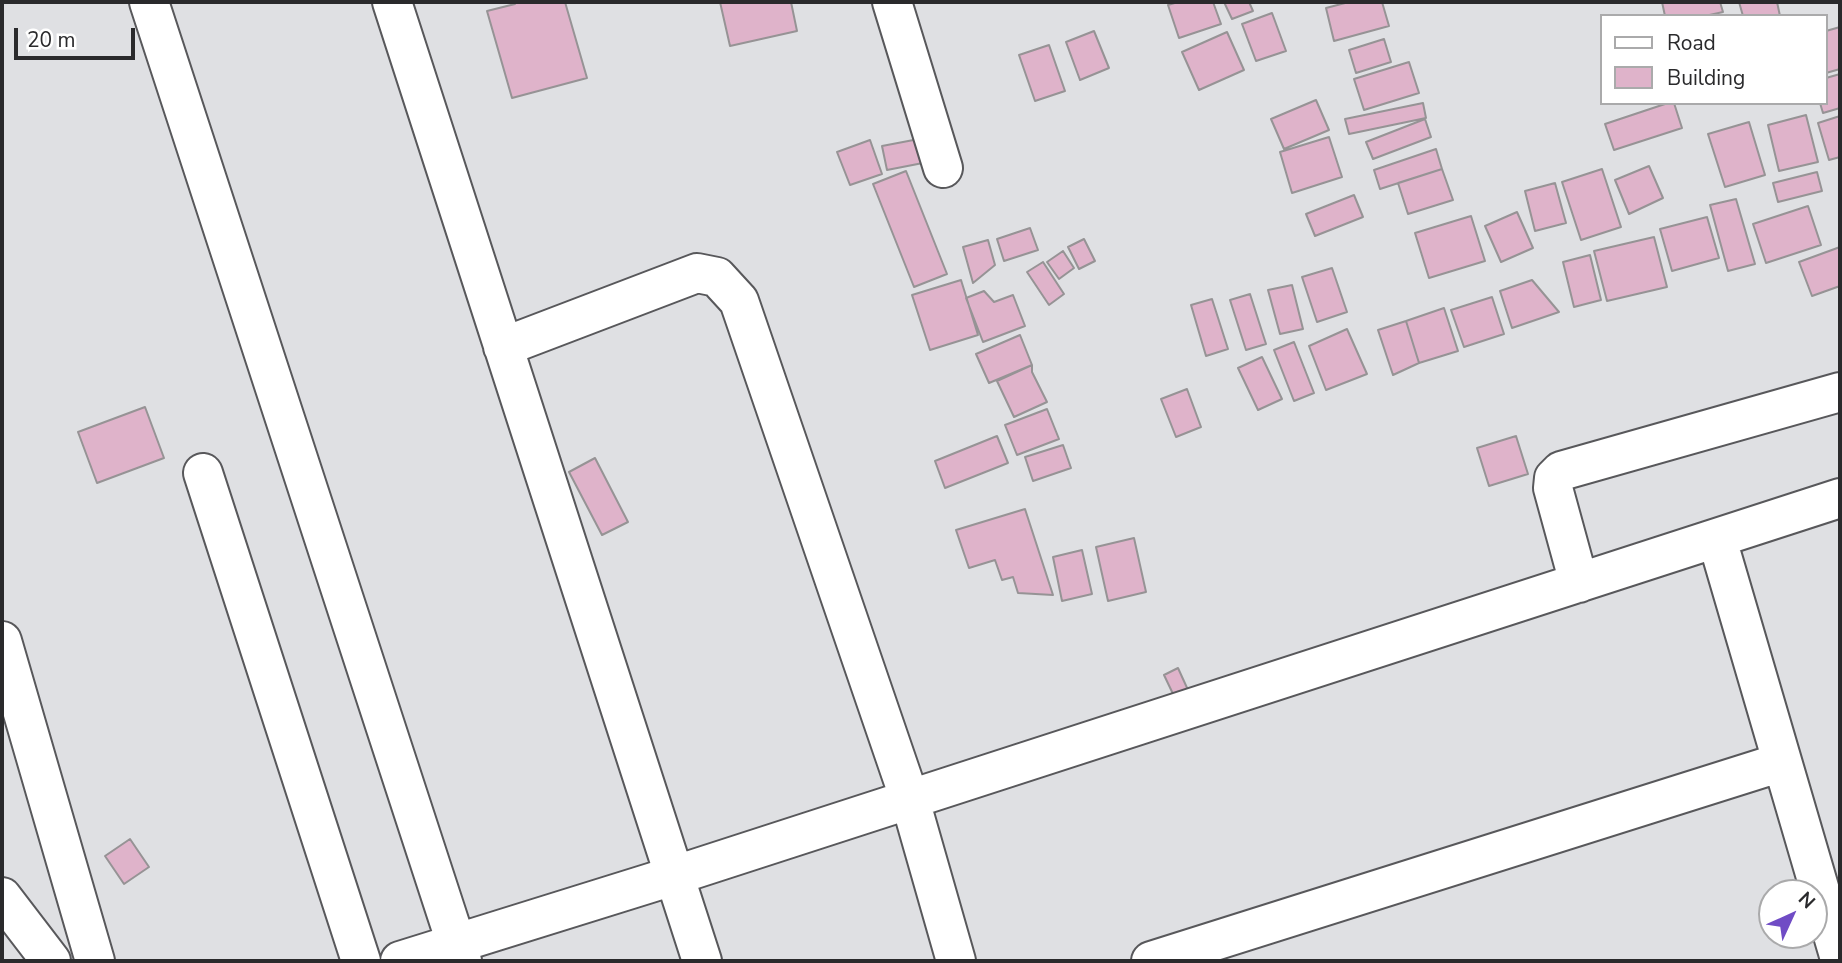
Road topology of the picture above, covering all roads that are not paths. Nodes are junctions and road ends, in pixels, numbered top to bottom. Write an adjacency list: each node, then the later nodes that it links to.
1 (149, 2): 16 (street)
2 (392, 2): 5 (street)
3 (892, 2): 4 (street)
4 (943, 168)
5 (503, 347): 13 (street); 14 (street)
6 (1840, 392): 10 (street)
7 (203, 473): 20 (street)
8 (1840, 498): 9 (street)
9 (1717, 538): 10 (street); 12 (street)
10 (1579, 583): 13 (street)
11 (2, 641): 19 (street)
12 (1782, 762): 17 (street); 24 (street)
13 (910, 800): 14 (street); 23 (street)
14 (676, 875): 16 (street); 22 (street)
15 (2, 897): 18 (street)
16 (460, 953): 21 (street)
17 (1840, 958)
18 (51, 961)
19 (95, 961)
20 (361, 961)
21 (400, 961)
22 (702, 961)
23 (956, 961)
24 (1151, 961)

